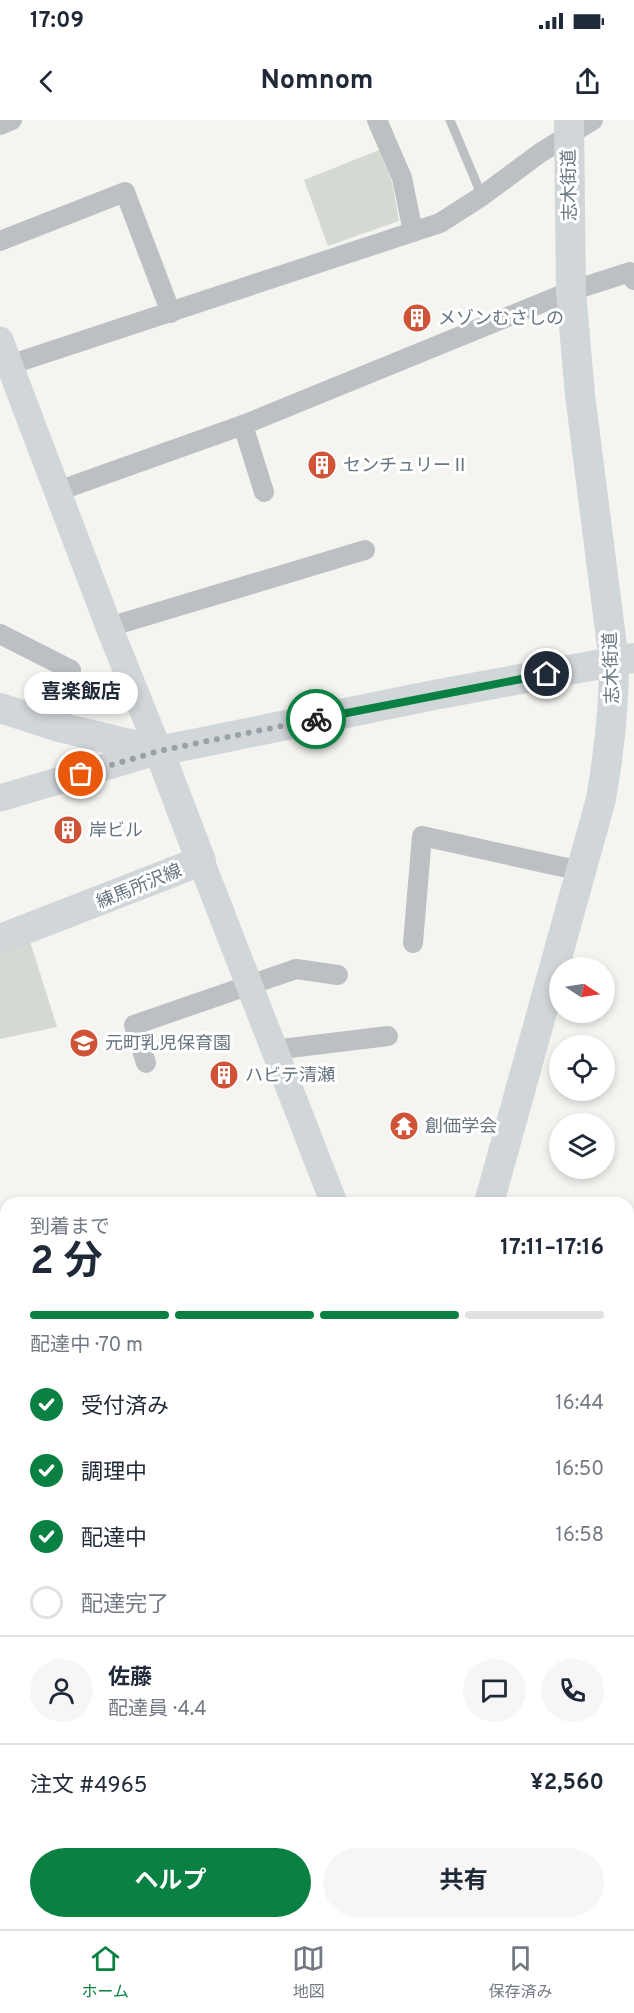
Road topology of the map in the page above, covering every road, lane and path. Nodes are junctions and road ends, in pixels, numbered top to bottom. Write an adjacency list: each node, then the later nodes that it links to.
1 (12, 120): 4 (street)
2 (377, 120): 7 (street)
3 (450, 120): 6 (lane)
4 (0, 125)
5 (577, 125): 6 (street); 10 (main road, 志木街道)
6 (482, 196): 7 (street)
7 (413, 232): 11 (street)
8 (0, 241): 11 (street)
9 (634, 280): 10 (street)
10 (571, 291): 13 (street); 19 (main road, 志木街道)
11 (171, 313): 12 (street)
12 (3, 358): 14 (street)
13 (243, 425): 14 (street); 15 (street)
14 (58, 491): 17 (street)
15 (264, 492)
16 (365, 550): 17 (street)
17 (109, 627): 22 (street)
18 (0, 634): 21 (street)
19 (624, 660): 22 (main road); 25 (main road, 志木街道)
20 (0, 708): 21 (main road)
21 (59, 727): 22 (main road)
22 (159, 751): 23 (street); 24 (main road, 練馬所沢線)
23 (0, 798)
24 (201, 861): 26 (main road, 練馬所沢線); 29 (street)
25 (581, 871): 27 (street); 34 (main road, 志木街道)
26 (0, 939)
27 (413, 943)
28 (338, 975): 29 (street)
29 (249, 986): 31 (street); 32 (street)
30 (388, 1036): 31 (street)
31 (273, 1050): 33 (street)
32 (146, 1063)
33 (332, 1197)
34 (491, 1197)

